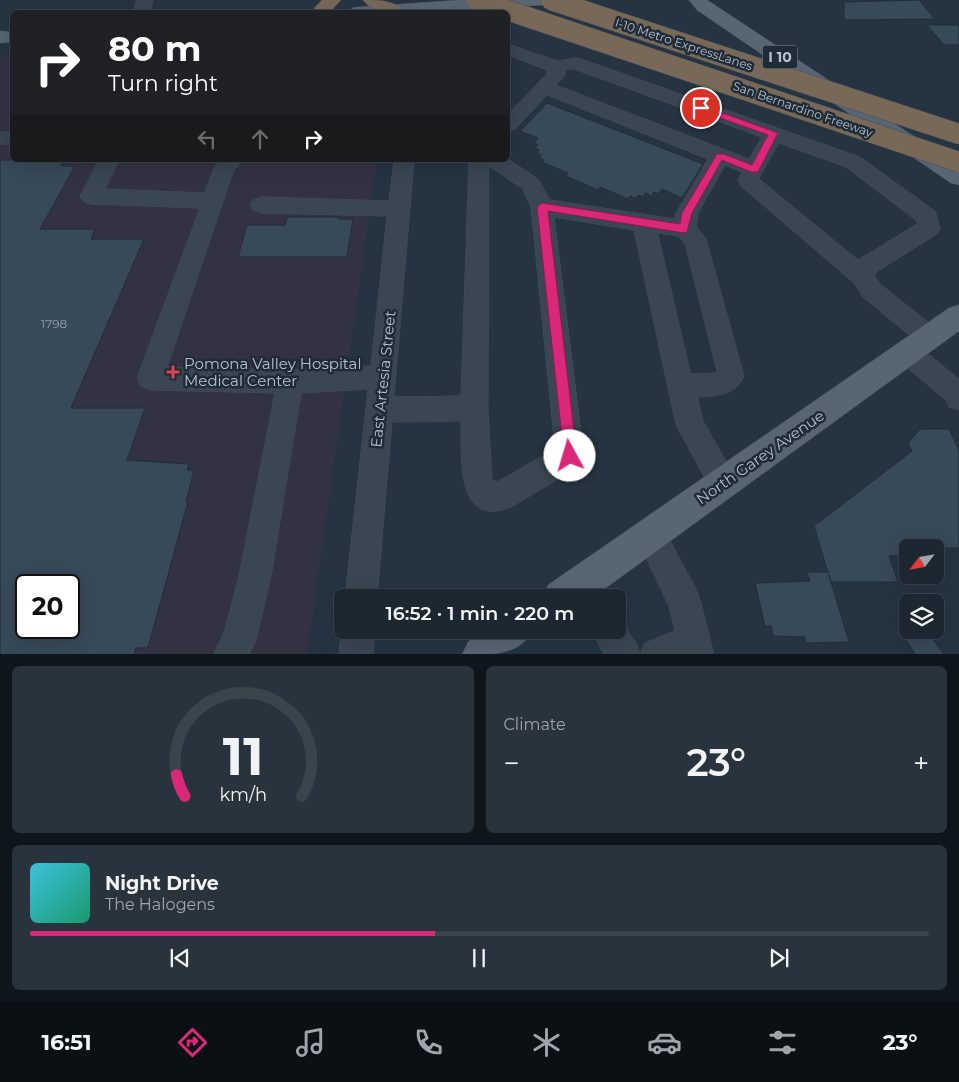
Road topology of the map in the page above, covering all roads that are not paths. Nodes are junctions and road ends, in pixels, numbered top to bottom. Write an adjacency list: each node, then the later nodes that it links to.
1 (332, 0): 8 (highway)
2 (372, 0): 9 (highway)
3 (477, 0): 11 (highway, San Bernardino Freeway, bridge)
4 (542, 0): 10 (main road)
5 (551, 0): 19 (highway, I-10 Metro ExpressLanes, bridge)
6 (601, 0): 16 (highway, I 10)
7 (698, 0): 28 (main road)
8 (322, 10)
9 (394, 10)
10 (409, 10)
11 (507, 10)
12 (510, 11): 26 (highway, San Bernardino Freeway, bridge)
13 (510, 50): 14 (street)
14 (556, 67): 15 (street); 18 (street)
15 (544, 87): 17 (street); 20 (street)
16 (884, 90)
17 (510, 122)
18 (774, 133): 27 (street); 35 (street)
19 (959, 134)
20 (720, 156): 27 (street); 34 (street)
21 (108, 162): 29 (street)
22 (230, 162): 29 (street)
23 (404, 162): 32 (street, East Artesia Street)
24 (479, 162): 43 (street)
25 (498, 162): 31 (street)
26 (959, 162)
27 (754, 169): 35 (street)
28 (959, 177)
29 (213, 202): 39 (street)
30 (261, 205): 32 (street)
31 (542, 207): 33 (street); 43 (street)
32 (400, 209): 38 (street, East Artesia Street)
33 (644, 223): 34 (street); 40 (street)
34 (684, 229): 40 (street)
35 (863, 276): 37 (street)
36 (959, 316): 37 (main road, North Garey Avenue)
37 (918, 345): 41 (street); 44 (main road, North Garey Avenue)
38 (383, 377): 39 (street); 42 (street, East Artesia Street)
39 (290, 382): 52 (street)
40 (681, 386): 44 (street)
41 (959, 398)
42 (380, 410): 43 (street); 46 (street, East Artesia Street)
43 (474, 410)
44 (723, 483): 45 (main road, North Garey Avenue)
45 (650, 534): 47 (main road, North Garey Avenue); 51 (street)
46 (362, 589)
47 (581, 589)
48 (357, 639): 53 (street)
49 (502, 639): 54 (main road)
50 (614, 639): 55 (street)
51 (696, 648): 56 (street)
52 (230, 654)
53 (356, 654)
54 (481, 654)
55 (624, 654)
56 (657, 654)

